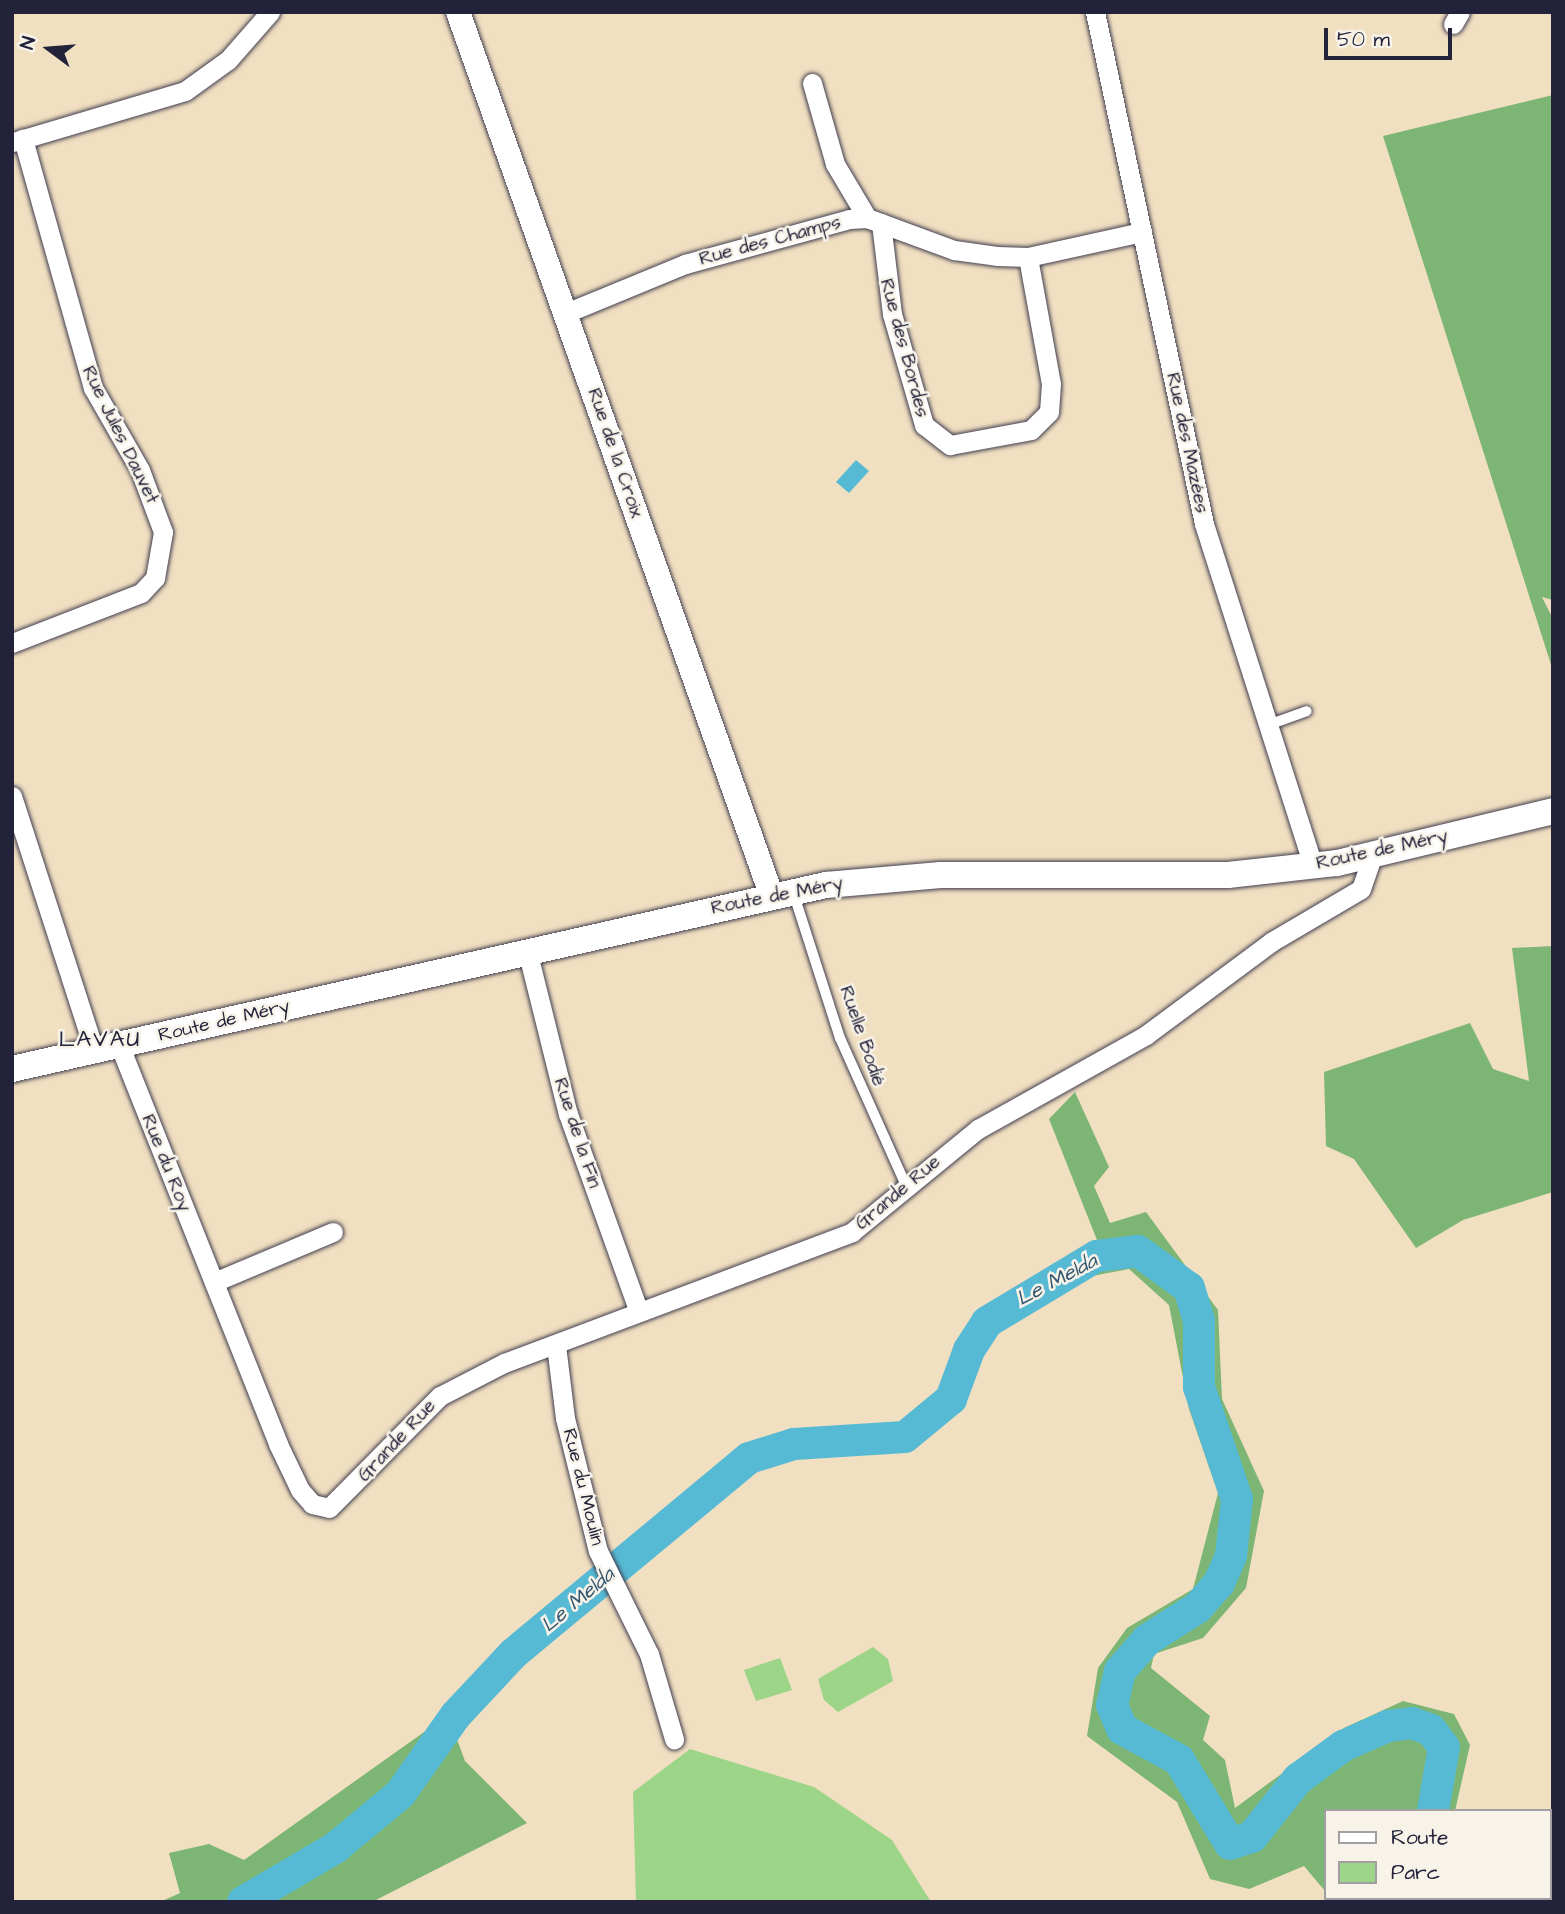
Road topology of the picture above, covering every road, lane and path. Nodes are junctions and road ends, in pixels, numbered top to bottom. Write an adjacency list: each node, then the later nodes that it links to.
1 (270, 12): 5 (street)
2 (458, 12): 9 (street, Rue de la Croix)
3 (1095, 12): 7 (street, Rue des Mazées)
4 (812, 83): 6 (street)
5 (18, 141): 10 (street, Rue Jules Dauvet)
6 (874, 220): 8 (street); 8 (street, Rue des Bordes); 9 (street, Rue des Champs)
7 (1142, 232): 8 (street); 12 (street, Rue des Mazées)
8 (1027, 257)
9 (566, 313): 17 (street, Rue de la Croix)
10 (12, 643)
11 (1307, 711): 12 (lane)
12 (1267, 725): 16 (street, Rue des Mazées)
13 (12, 796): 20 (street)
14 (1553, 811): 15 (main road, Route de Méry)
15 (1373, 854): 16 (main road, Route de Méry); 22 (street, Grande Rue)
16 (1313, 865): 17 (main road, Route de Méry)
17 (782, 892): 18 (main road, Route de Méry); 22 (lane, Ruelle Bodié)
18 (527, 950): 19 (main road, Route de Méry); 25 (street, Rue de la Fin)
19 (119, 1044): 20 (main road, Route de Méry); 24 (street, Rue du Roy)
20 (94, 1050): 21 (main road, Route de Méry)
21 (12, 1069)
22 (907, 1188): 25 (street, Grande Rue)
23 (332, 1232): 24 (street)
24 (214, 1282): 27 (street, Rue du Roy)
25 (639, 1312): 26 (street, Grande Rue)
26 (556, 1345): 27 (street, Grande Rue); 28 (street, Rue du Moulin)
27 (312, 1504)
28 (674, 1739)

